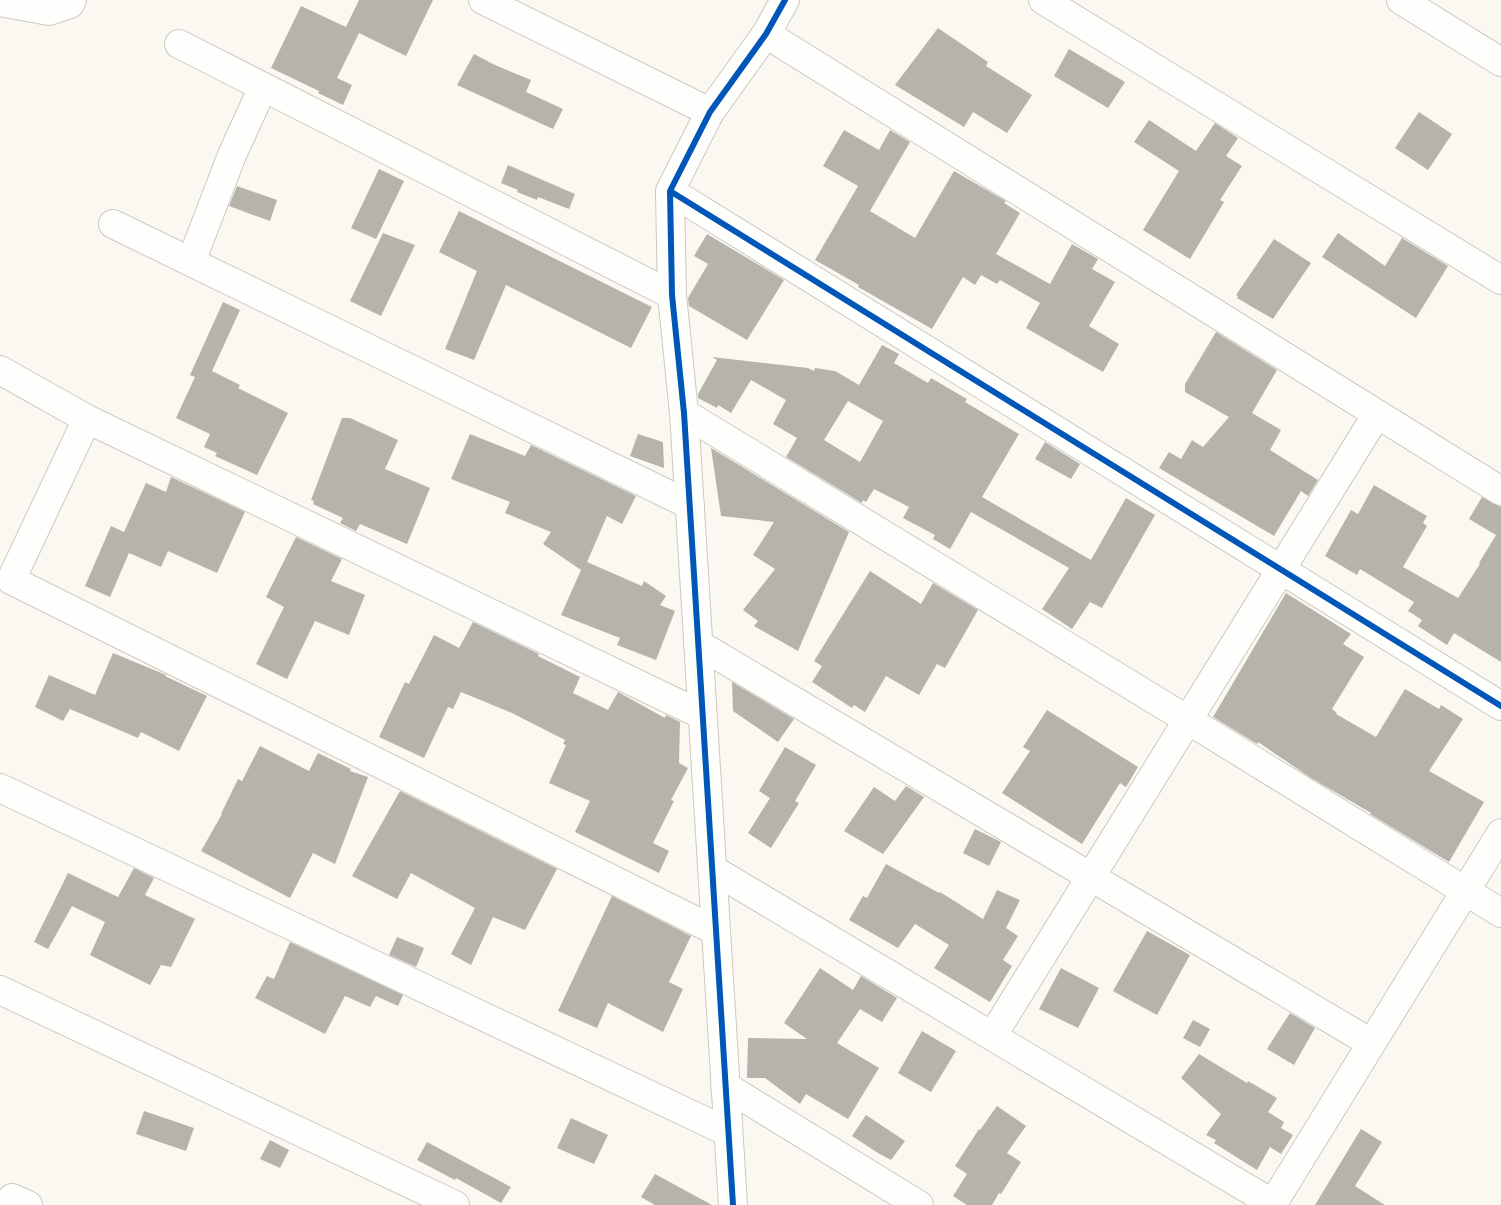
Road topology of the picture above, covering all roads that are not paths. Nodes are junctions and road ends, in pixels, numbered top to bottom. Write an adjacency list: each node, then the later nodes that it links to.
1 (72, 0): 6 (street)
2 (483, 0): 11 (street)
3 (785, 0): 7 (street)
4 (1043, 0): 15 (street)
5 (1401, 0): 9 (street)
6 (0, 2)
7 (766, 34): 11 (street); 19 (street)
8 (179, 44): 10 (street)
9 (1501, 62)
10 (263, 87): 14 (street); 16 (street)
11 (710, 112): 12 (street)
12 (670, 191): 16 (street); 23 (street)
13 (113, 224): 14 (street)
14 (191, 262): 22 (street)
15 (1501, 280)
16 (672, 295): 18 (street)
17 (0, 370): 20 (street)
18 (684, 413): 22 (street); 27 (street)
19 (1377, 414): 21 (street); 23 (street)
20 (87, 419): 26 (street); 34 (street)
21 (1501, 491)
22 (690, 505): 24 (street)
23 (1281, 570): 25 (street); 27 (street)
24 (698, 644): 26 (street); 31 (street)
25 (1501, 706)
26 (702, 715): 30 (street)
27 (1188, 720): 31 (street); 32 (street)
28 (0, 788): 39 (street)
29 (1501, 833): 32 (street)
30 (712, 869): 34 (street); 36 (street)
31 (1091, 876): 36 (street); 37 (street)
32 (1465, 891): 33 (street); 37 (street)
33 (1501, 913)
34 (716, 931): 38 (street)
35 (0, 990): 41 (street)
36 (993, 1035): 40 (street)
37 (1371, 1043): 40 (street)
38 (726, 1086): 39 (street); 43 (street)
39 (728, 1132): 42 (street)
40 (1273, 1204)
41 (455, 1205)
42 (733, 1205)
43 (919, 1205)

